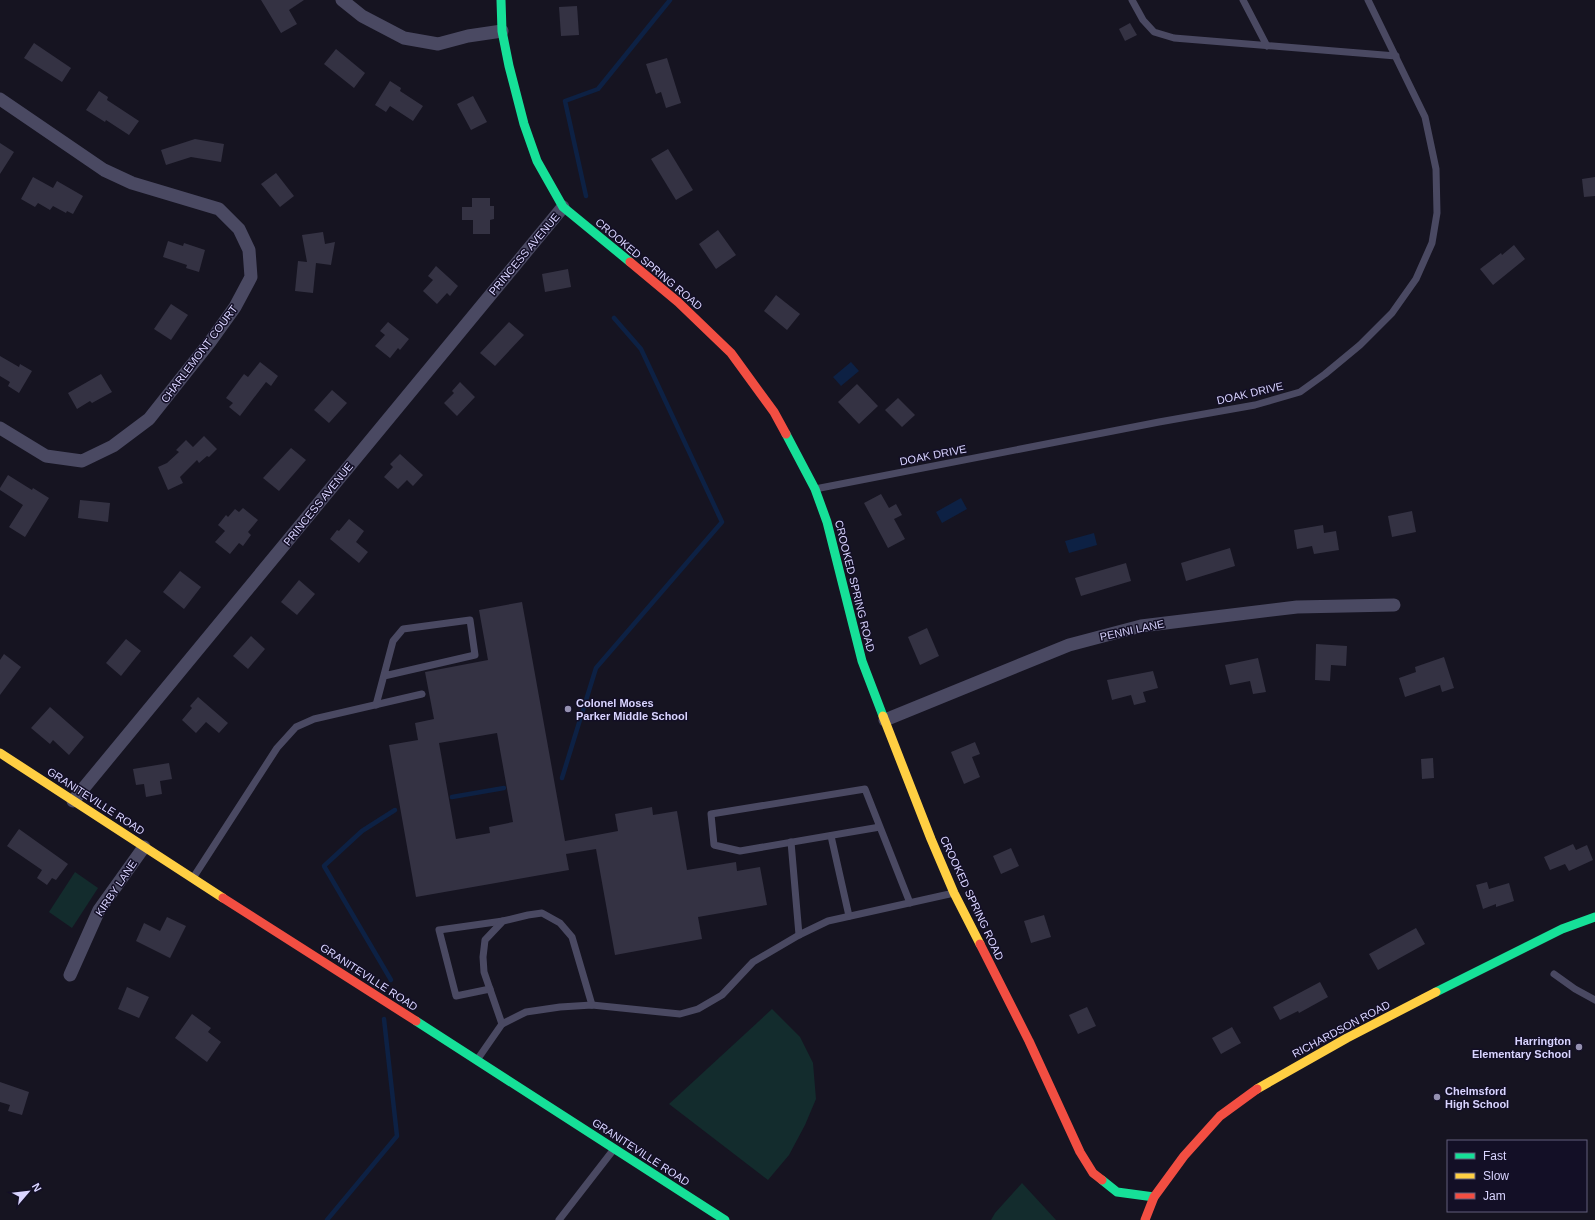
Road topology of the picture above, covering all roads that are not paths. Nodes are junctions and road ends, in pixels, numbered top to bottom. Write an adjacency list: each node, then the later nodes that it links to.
1 (342, 0): 6 (street)
2 (501, 0): 6 (street, CROOKED SPRING ROAD)
3 (1132, 0): 7 (lane)
4 (1243, 0): 7 (lane)
5 (1368, 0): 8 (lane, DOAK DRIVE)
6 (502, 31): 10 (street, CROOKED SPRING ROAD)
7 (1267, 46): 8 (lane)
8 (1396, 56): 12 (lane, DOAK DRIVE)
9 (0, 99): 11 (street, CHARLEMONT COURT)
10 (563, 207): 12 (street, CROOKED SPRING ROAD); 19 (street, PRINCESS AVENUE)
11 (0, 428)
12 (815, 489): 17 (street, CROOKED SPRING ROAD)
13 (1394, 605): 17 (street, PENNI LANE)
14 (384, 676): 14 (lane); 16 (lane)
15 (422, 694): 16 (lane)
16 (376, 705): 24 (lane)
17 (885, 720): 25 (street, CROOKED SPRING ROAD)
18 (0, 752): 19 (street, GRANITEVILLE ROAD)
19 (73, 801): 23 (street, GRANITEVILLE ROAD)
20 (880, 827): 21 (lane); 22 (lane); 26 (lane)
21 (831, 836): 22 (lane); 27 (lane)
22 (791, 842): 30 (lane)
23 (144, 847): 24 (street, GRANITEVILLE ROAD); 32 (street, KIRBY LANE)
24 (193, 878): 37 (street, GRANITEVILLE ROAD)
25 (954, 893): 26 (lane); 39 (street, CROOKED SPRING ROAD)
26 (910, 903): 27 (lane)
27 (849, 916): 30 (lane)
28 (1595, 917): 39 (street, RICHARDSON ROAD)
29 (503, 921): 33 (lane); 33 (lane); 35 (lane)
30 (799, 935): 35 (lane)
31 (1554, 974): 34 (lane)
32 (70, 975)
33 (490, 989): 36 (lane)
34 (1595, 1000)
35 (592, 1005): 36 (lane)
36 (502, 1024): 37 (lane)
37 (477, 1061): 38 (street, GRANITEVILLE ROAD)
38 (614, 1149): 40 (lane); 41 (street, GRANITEVILLE ROAD)
39 (1154, 1197): 42 (street, RICHARDSON ROAD)
40 (559, 1220)
41 (725, 1220)
42 (1145, 1220)

